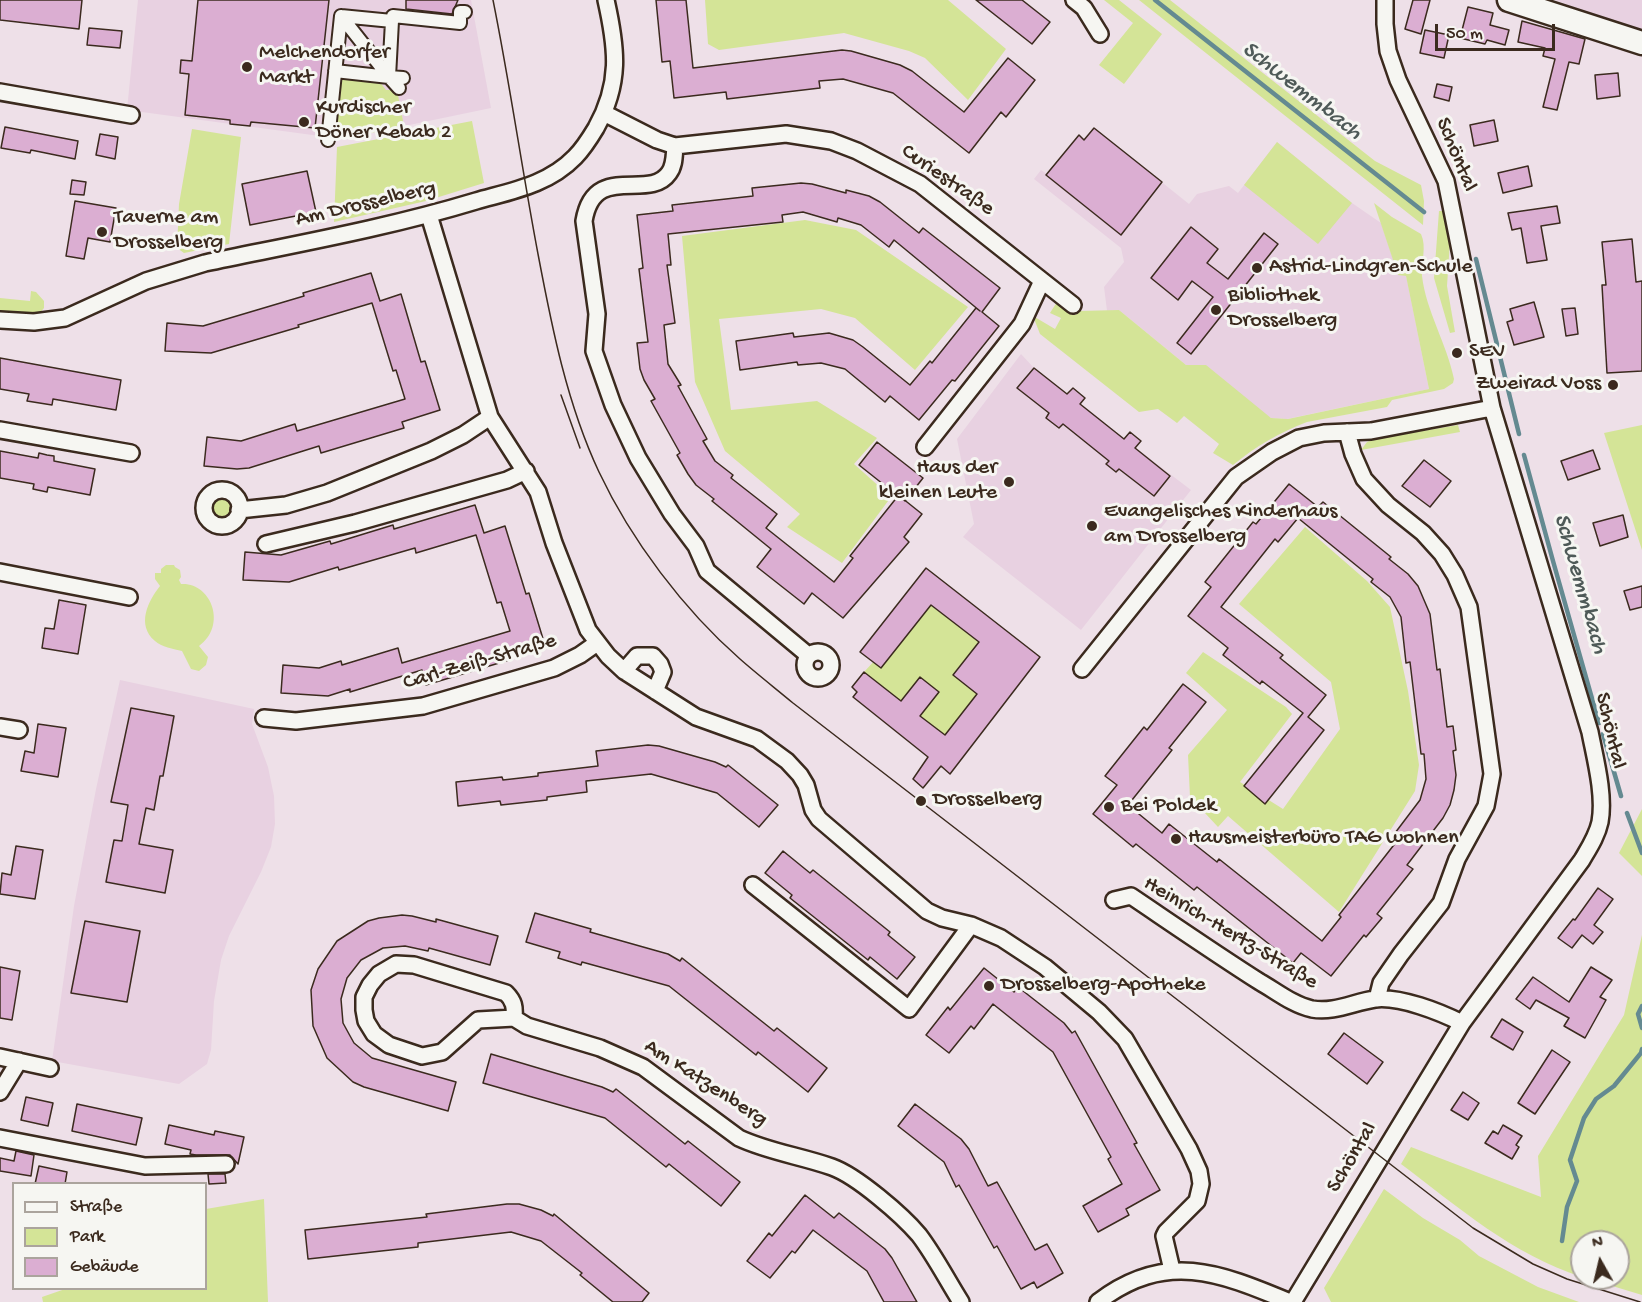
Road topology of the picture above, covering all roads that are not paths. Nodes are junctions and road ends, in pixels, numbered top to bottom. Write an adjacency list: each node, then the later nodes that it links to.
1 (606, 0): 14 (street, Am Drosselberg)
2 (1074, 0): 8 (street)
3 (1385, 0): 22 (street, Schöntal)
4 (1509, 0): 9 (main road)
5 (465, 12): 7 (street)
6 (341, 16): 7 (street); 10 (street); 11 (street)
7 (392, 21): 11 (street)
8 (1100, 34)
9 (1642, 44)
10 (335, 71): 11 (street); 16 (street)
11 (389, 76): 12 (street)
12 (401, 83)
13 (0, 92): 15 (street)
14 (604, 113): 17 (street, Curiestraße); 18 (street, Am Drosselberg)
15 (131, 115)
16 (328, 140)
17 (675, 146): 19 (street, Curiestraße); 34 (street)
18 (429, 215): 21 (street, Am Drosselberg); 23 (street, Carl-Zeiß-Straße)
19 (1042, 281): 20 (street, Curiestraße); 26 (street)
20 (1072, 305)
21 (0, 320)
22 (1492, 408): 25 (street); 48 (street, Schöntal)
23 (490, 417): 28 (street, Carl-Zeiß-Straße); 29 (street)
24 (0, 430): 27 (street)
25 (1347, 432): 35 (street); 46 (street)
26 (925, 447)
27 (131, 453)
28 (526, 471): 30 (street); 33 (street, Carl-Zeiß-Straße)
29 (240, 510)
30 (266, 544)
31 (0, 572): 32 (street)
32 (129, 597)
33 (597, 643): 36 (street, Carl-Zeiß-Straße); 38 (street, Carl-Zeiß-Straße)
34 (808, 655)
35 (1082, 669)
36 (624, 671): 37 (street, Carl-Zeiß-Straße); 37 (street)
37 (656, 691): 45 (street, Carl-Zeiß-Straße)
38 (264, 718)
39 (0, 727): 40 (street)
40 (19, 730)
41 (753, 885): 42 (street)
42 (766, 895): 44 (street); 45 (street)
43 (1114, 900): 46 (street, Heinrich-Hertz-Straße)
44 (756, 908)
45 (971, 925): 55 (street, Carl-Zeiß-Straße)
46 (1377, 999): 48 (street, Heinrich-Hertz-Straße)
47 (514, 1017): 47 (street); 56 (street, Am Katzenberg)
48 (1462, 1023): 58 (street, Schöntal)
49 (0, 1057): 50 (street)
50 (19, 1061): 51 (street); 52 (street)
51 (50, 1068)
52 (0, 1092)
53 (0, 1138): 54 (street)
54 (226, 1164)
55 (1172, 1270): 57 (street); 58 (street)
56 (961, 1302)
57 (1098, 1302)
58 (1292, 1302)

